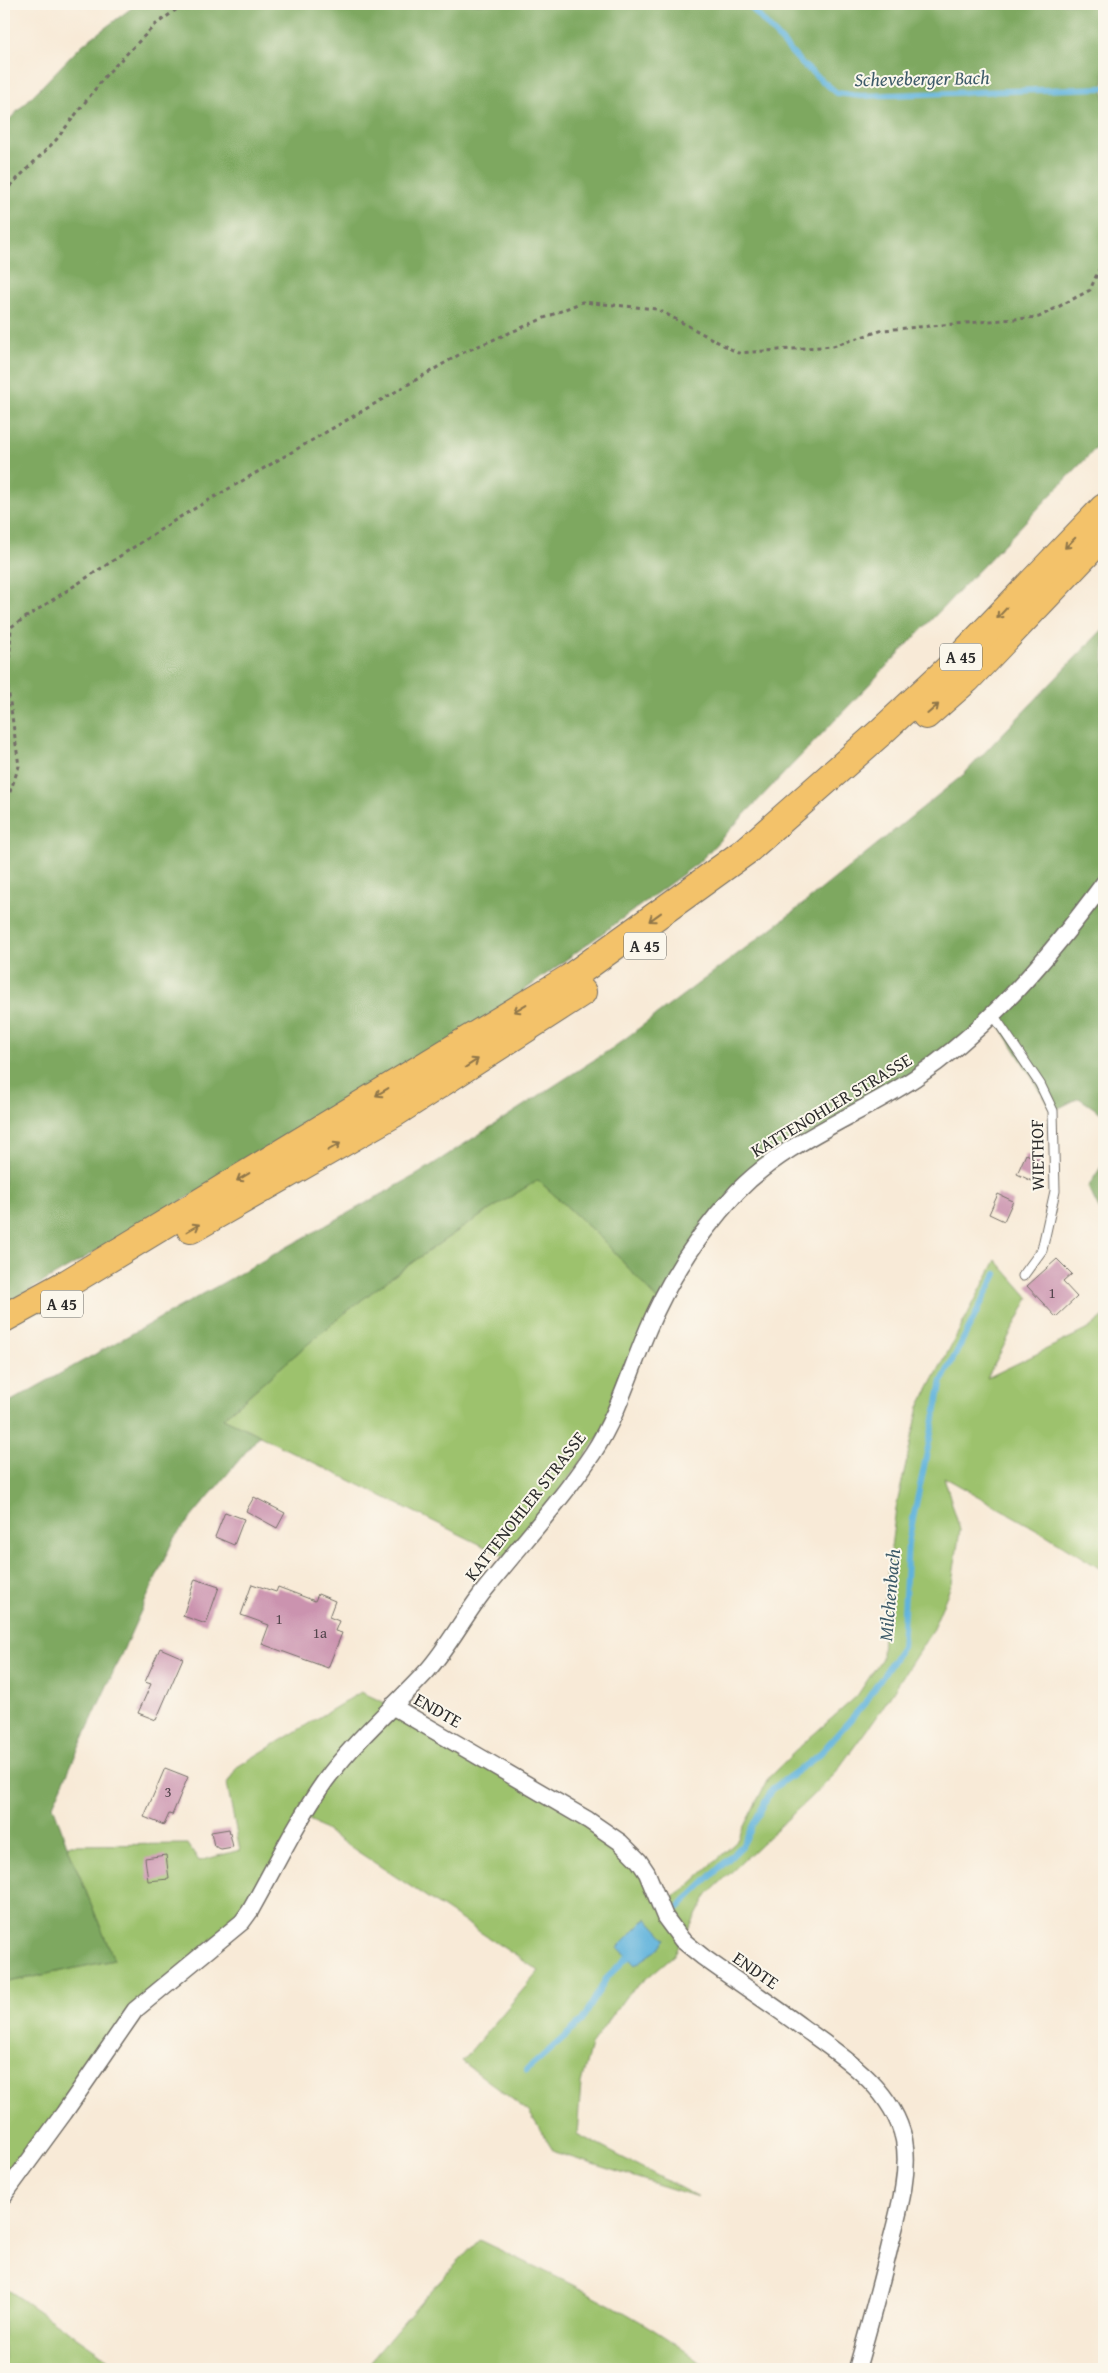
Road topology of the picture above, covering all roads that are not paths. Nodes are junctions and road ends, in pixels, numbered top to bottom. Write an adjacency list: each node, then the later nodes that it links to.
1 (1104, 508): 6 (highway, A 45, one-way to 6)
2 (1104, 534): 7 (highway, A 45, one-way to 2)
3 (1104, 883): 4 (street, KATTENOHLER STRASSE)
4 (992, 1013): 5 (lane, WIETHOF); 8 (street, KATTENOHLER STRASSE)
5 (1023, 1276)
6 (4, 1318)
7 (4, 1337)
8 (392, 1706): 9 (street, KATTENOHLER STRASSE); 10 (street, ENDTE)
9 (4, 2195)
10 (857, 2369)

